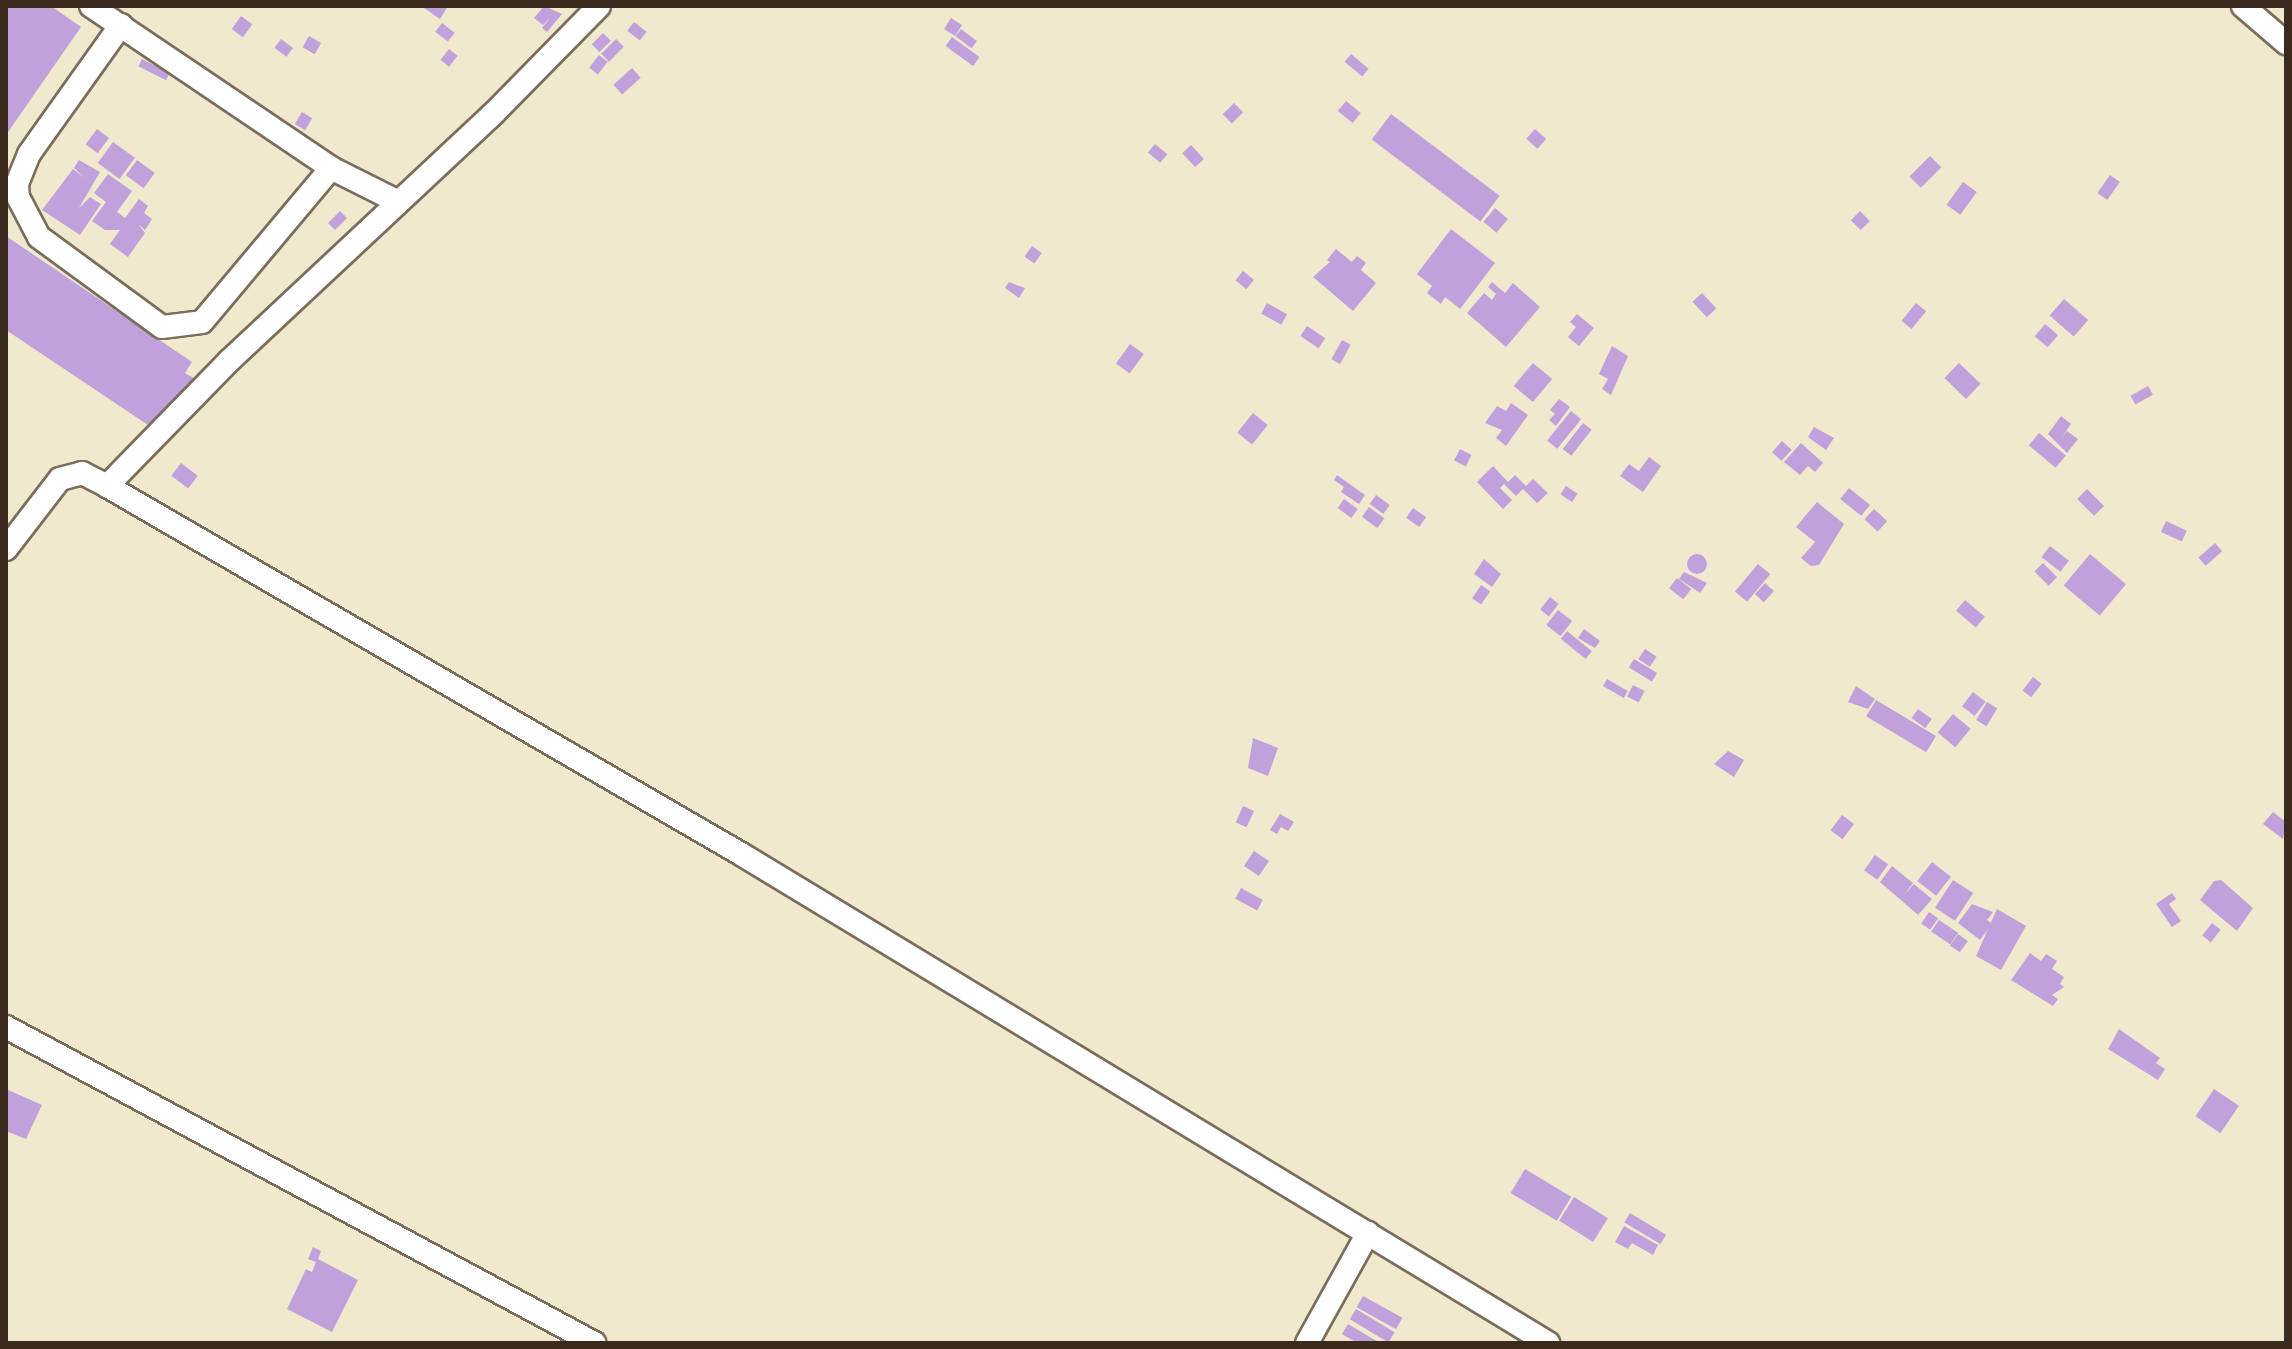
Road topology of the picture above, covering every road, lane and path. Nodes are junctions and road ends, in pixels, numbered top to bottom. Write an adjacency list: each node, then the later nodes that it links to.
1 (91, 6): 4 (street)
2 (599, 6): 7 (street)
3 (2243, 6): 5 (street)
4 (121, 25): 6 (street); 6 (street)
5 (2286, 43)
6 (331, 168): 7 (street)
7 (397, 201): 8 (street)
8 (107, 486): 9 (street); 11 (street)
9 (6, 549)
10 (6, 1027): 12 (street)
11 (1368, 1233): 13 (street); 14 (street)
12 (594, 1343)
13 (1307, 1343)
14 (1548, 1343)

